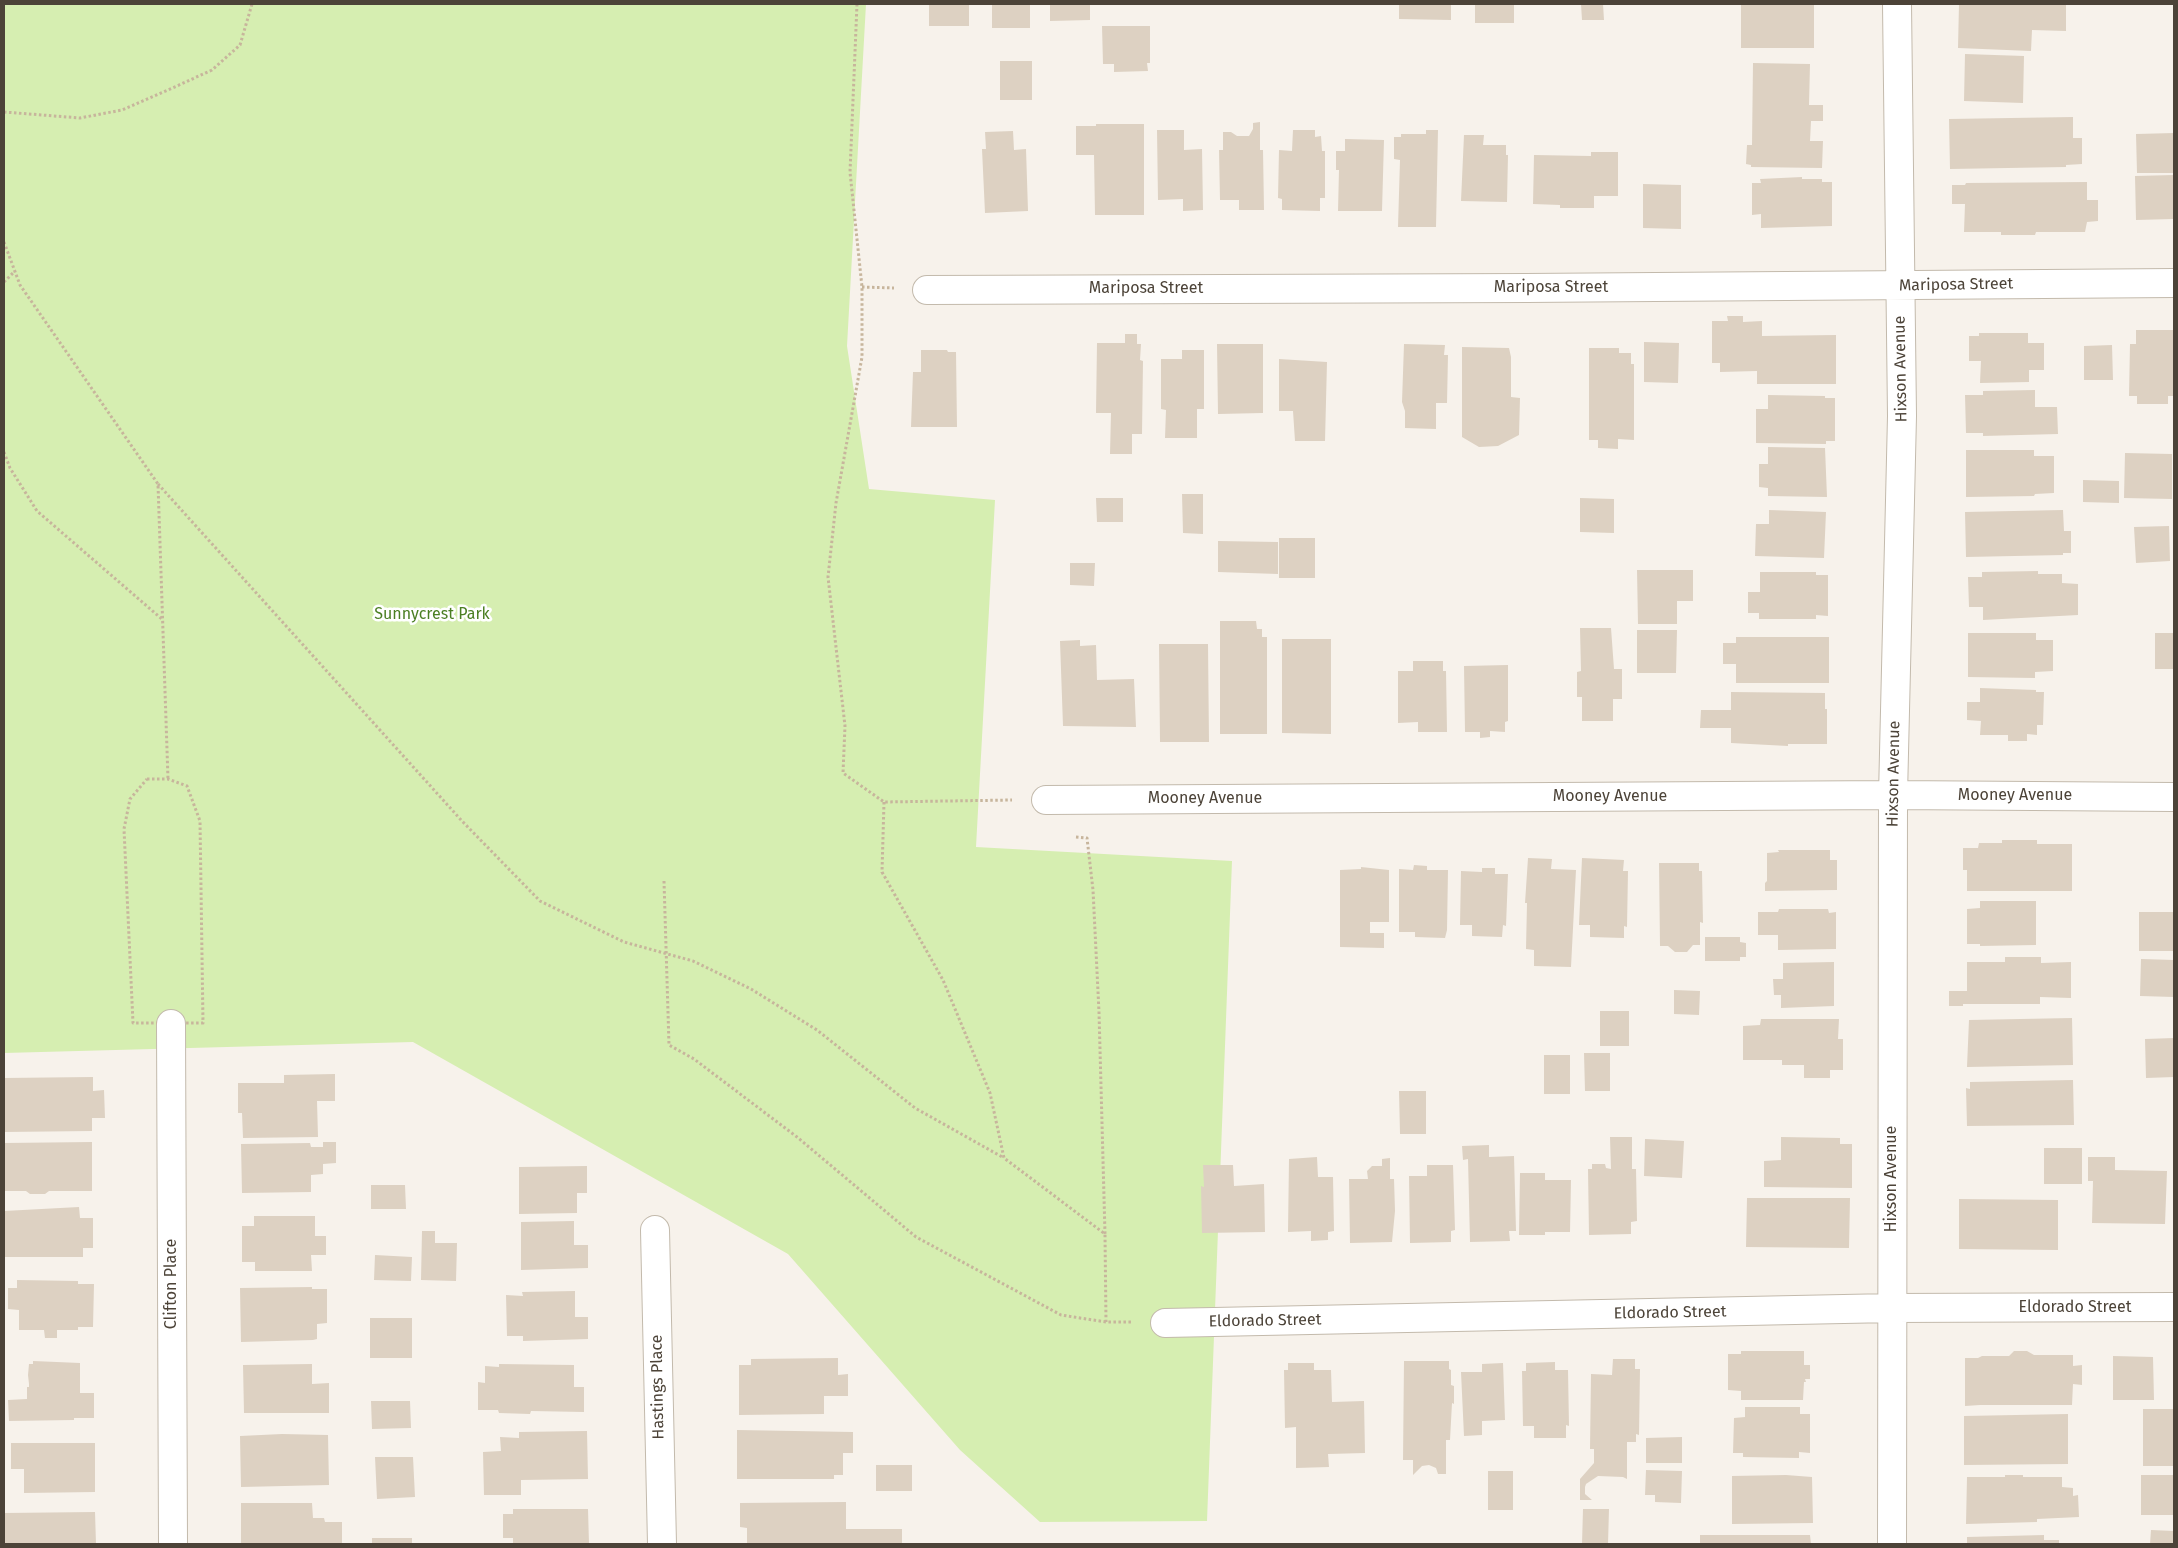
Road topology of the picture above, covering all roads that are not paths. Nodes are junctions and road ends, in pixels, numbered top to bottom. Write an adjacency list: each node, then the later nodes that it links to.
1 (1896, 4): 3 (street, Hixson Avenue)
2 (2174, 283): 3 (street, Mariposa Street)
3 (1900, 286): 4 (street, Mariposa Street); 5 (street, Hixson Avenue)
4 (927, 290)
5 (1893, 795): 6 (street, Mooney Avenue); 7 (street, Mooney Avenue); 11 (street, Hixson Avenue)
6 (2174, 797)
7 (1046, 800)
8 (171, 1024): 13 (street, Clifton Place)
9 (654, 1230): 14 (street, Hastings Place)
10 (2174, 1307): 11 (street, Eldorado Street)
11 (1892, 1308): 12 (street, Eldorado Street); 15 (street, Hixson Avenue)
12 (1165, 1323)
13 (173, 1544)
14 (662, 1544)
15 (1892, 1544)

